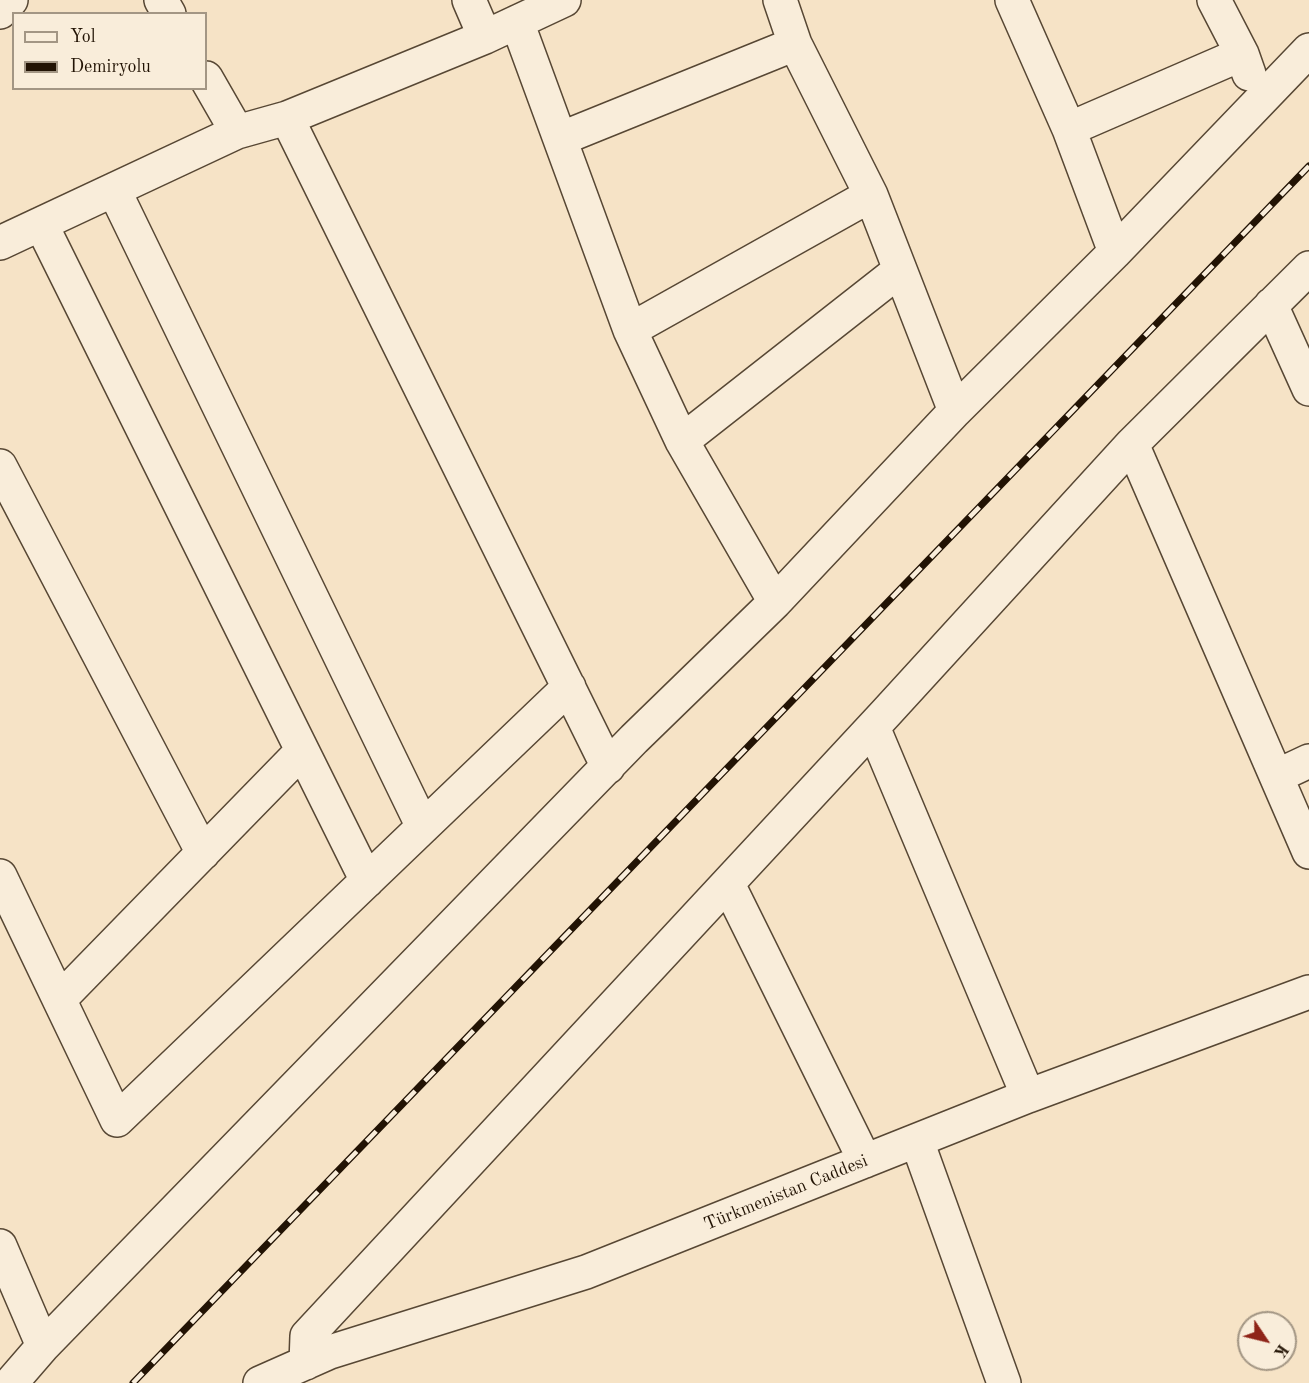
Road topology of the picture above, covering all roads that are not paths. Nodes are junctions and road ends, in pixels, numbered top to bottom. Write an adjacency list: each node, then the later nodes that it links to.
1 (11, 0): 7 (street)
2 (469, 0): 9 (street)
3 (564, 0): 8 (street)
4 (780, 0): 10 (street)
5 (1012, 0): 16 (street)
6 (1214, 0): 12 (street)
7 (0, 12)
8 (517, 22): 9 (street); 18 (street)
9 (485, 37): 15 (street)
10 (795, 44): 18 (street); 20 (street)
11 (1309, 50): 14 (street)
12 (1242, 54): 14 (street); 16 (street)
13 (207, 80): 17 (street)
14 (1259, 102): 23 (street)
15 (287, 118): 17 (street); 34 (street)
16 (1069, 129): 23 (street)
17 (237, 132): 19 (street)
18 (560, 139): 27 (street)
19 (114, 190): 21 (street); 40 (street)
20 (871, 195): 25 (street); 27 (street)
21 (41, 224): 22 (street); 36 (street)
22 (0, 243)
23 (1115, 252): 29 (street)
24 (1309, 268): 26 (street)
25 (900, 270): 29 (street); 30 (street)
26 (1272, 305): 28 (street); 31 (street)
27 (630, 330): 30 (street)
28 (1309, 388)
29 (955, 411): 33 (street)
30 (682, 441): 33 (street)
31 (1132, 444): 35 (street); 39 (street)
32 (0, 466): 42 (street)
33 (776, 602): 38 (street)
34 (569, 687): 38 (street); 40 (street)
35 (873, 727): 45 (street); 48 (street)
36 (302, 751): 42 (street); 44 (street)
37 (1309, 761): 39 (street)
38 (608, 767): 52 (street)
39 (1277, 776): 41 (street)
40 (423, 827): 44 (street)
41 (1309, 852)
42 (203, 853): 47 (street)
43 (0, 876): 47 (street)
44 (367, 881): 47 (street)
45 (728, 884): 50 (street); 53 (street)
46 (1309, 992): 48 (street, Türkmenistan Caddesi)
47 (60, 999)
48 (1028, 1096): 49 (street, Türkmenistan Caddesi)
49 (917, 1141): 50 (street, Türkmenistan Caddesi); 56 (street)
50 (865, 1161): 53 (street, Türkmenistan Caddesi)
51 (0, 1246): 52 (street)
52 (43, 1346): 54 (street)
53 (306, 1363): 55 (street, Türkmenistan Caddesi)
54 (11, 1383)
55 (260, 1383)
56 (1004, 1383)

